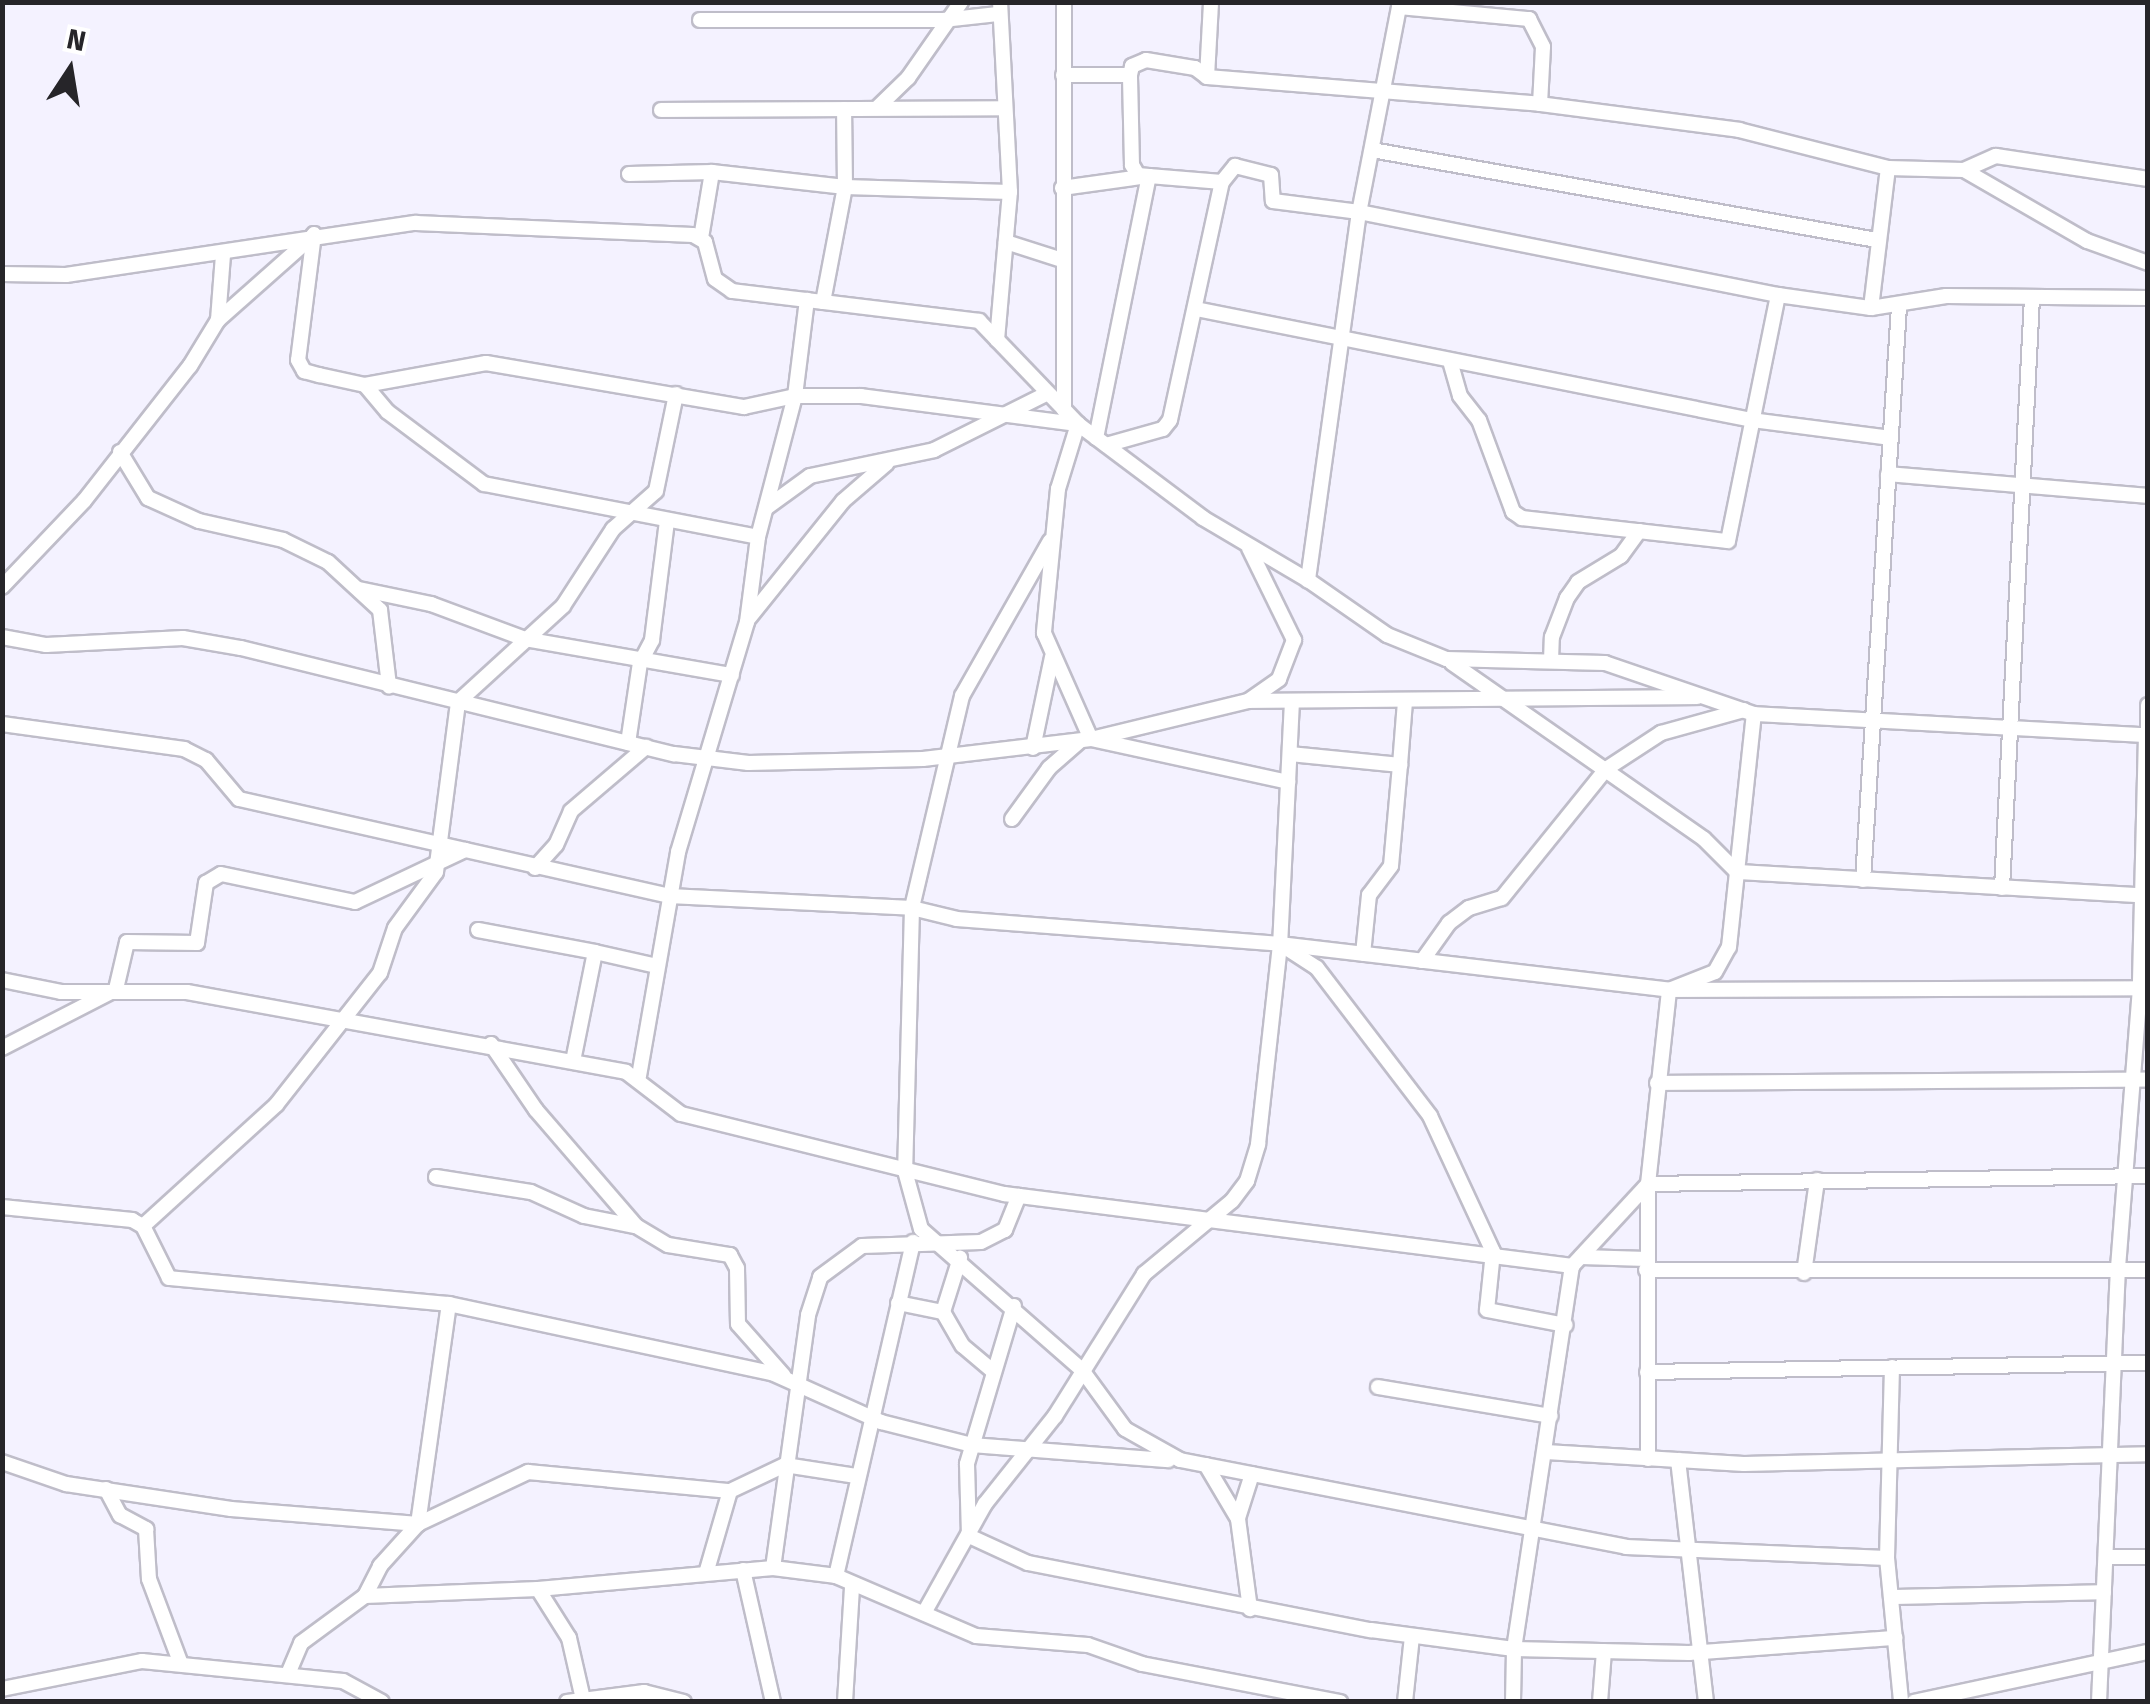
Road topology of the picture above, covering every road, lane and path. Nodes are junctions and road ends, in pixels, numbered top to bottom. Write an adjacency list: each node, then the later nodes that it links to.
1 (961, 2): 8 (street)
2 (1064, 2): 9 (street)
3 (1211, 2): 11 (street)
4 (1400, 5): 5 (street); 12 (street)
5 (1462, 7): 13 (street)
6 (999, 8): 8 (street); 15 (street)
7 (700, 20): 8 (street)
8 (943, 20): 14 (street)
9 (1063, 75): 10 (street); 27 (street)
10 (1130, 75): 11 (street); 23 (street)
11 (1206, 78): 12 (street)
12 (1382, 96): 13 (street); 18 (street)
13 (1540, 104): 19 (street)
14 (878, 108): 15 (street); 16 (street)
15 (1001, 108): 28 (street)
16 (844, 109): 17 (street); 26 (street)
17 (661, 110)
18 (1372, 150): 29 (street); 32 (street)
19 (1888, 168): 20 (street); 32 (street)
20 (1964, 170): 24 (street); 36 (street)
21 (712, 172): 22 (street); 26 (street); 31 (street)
22 (629, 174)
23 (1149, 176): 25 (street); 27 (street); 59 (street)
24 (2148, 179)
25 (1222, 182): 29 (street); 45 (street)
26 (845, 187): 28 (street); 42 (street)
27 (1062, 188): 35 (street)
28 (1010, 192): 33 (street)
29 (1359, 212): 38 (street); 47 (street)
30 (314, 234): 31 (street); 34 (street); 46 (street); 50 (street)
31 (701, 238): 41 (street)
32 (1877, 240): 44 (street)
33 (1006, 242): 35 (street); 48 (street)
34 (223, 256): 37 (street); 46 (street)
35 (1059, 259): 54 (street)
36 (2148, 264)
37 (2, 274)
38 (1778, 295): 44 (street); 56 (street)
39 (2032, 297): 40 (street); 43 (street); 63 (street)
40 (2148, 298)
41 (807, 300): 42 (street); 53 (street)
42 (823, 302): 48 (street)
43 (1899, 306): 44 (street); 58 (street)
44 (1872, 308)
45 (1196, 310): 47 (street); 59 (street)
46 (218, 320): 60 (street)
47 (1340, 337): 49 (street); 72 (street)
48 (996, 340): 51 (street)
49 (1450, 361): 56 (street); 68 (street)
50 (365, 385): 52 (street); 66 (street)
51 (1048, 393): 54 (street); 55 (street)
52 (676, 394): 53 (street); 66 (street)
53 (795, 396): 55 (street); 65 (street)
54 (1064, 410): 57 (street)
55 (1002, 414): 57 (street); 61 (street)
56 (1752, 420): 58 (street); 68 (street)
57 (1078, 424): 59 (street); 70 (street)
58 (1890, 438): 62 (street)
59 (1101, 442): 71 (street)
60 (120, 452): 73 (street); 74 (street)
61 (887, 462): 65 (street); 75 (street)
62 (1888, 474): 63 (street); 92 (street)
63 (2023, 484): 64 (street); 94 (street)
64 (2148, 496)
65 (765, 508): 69 (street)
66 (629, 514): 67 (street); 77 (street)
67 (667, 521): 69 (street); 81 (street)
68 (1639, 530): 80 (street)
69 (758, 537): 75 (street)
70 (1050, 541): 78 (street); 101 (street)
71 (1249, 548): 72 (street); 85 (street)
72 (1308, 580): 79 (street)
73 (2, 588)
74 (358, 589): 77 (street); 83 (street)
75 (747, 622): 82 (street)
76 (2, 637): 83 (street)
77 (525, 639): 81 (street); 87 (street)
78 (1052, 656): 96 (street); 99 (street)
79 (1446, 659): 80 (street); 89 (street)
80 (1550, 662): 84 (street)
81 (640, 663): 82 (street); 97 (street)
82 (732, 675): 102 (street)
83 (389, 686): 87 (street)
84 (1708, 697): 89 (street); 91 (street)
85 (1248, 701): 86 (street); 96 (street)
86 (1292, 701): 88 (street); 100 (street)
87 (458, 702): 97 (street); 107 (street)
88 (1405, 702): 89 (street); 103 (street)
89 (1514, 703): 104 (street)
90 (2148, 705): 95 (street)
91 (1749, 712): 92 (street); 104 (street); 111 (street)
92 (1874, 720): 94 (street); 112 (street)
93 (2, 724): 107 (street)
94 (2011, 727): 95 (street); 113 (street)
95 (2147, 735): 114 (street)
96 (1086, 740): 99 (street); 105 (street); 106 (street)
97 (628, 743): 98 (street)
98 (646, 747): 102 (street); 110 (street)
99 (1033, 748): 101 (street)
100 (1290, 754): 103 (street); 105 (street)
101 (943, 757): 102 (street); 116 (street)
102 (708, 758): 115 (street)
103 (1400, 765): 120 (street)
104 (1606, 769): 111 (street); 121 (street)
105 (1288, 782): 118 (street)
106 (1012, 819)
107 (440, 844): 108 (street); 109 (street)
108 (465, 850): 109 (street); 110 (street)
109 (437, 864): 125 (street); 127 (street)
110 (535, 868): 115 (street)
111 (1736, 872): 112 (street); 126 (street)
112 (1862, 880): 113 (street)
113 (2002, 888): 114 (street)
114 (2142, 894): 124 (street)
115 (669, 896): 116 (street); 122 (street)
116 (912, 908): 118 (street); 134 (street)
117 (478, 930): 119 (street)
118 (1280, 944): 120 (street); 142 (street); 147 (street)
119 (595, 952): 122 (street); 130 (street)
120 (1363, 954): 121 (street)
121 (1422, 960): 126 (street)
122 (657, 966): 131 (street)
123 (2, 980): 125 (street)
124 (2144, 988): 126 (street); 132 (street)
125 (116, 990): 127 (street); 129 (street)
126 (1669, 990): 133 (street)
127 (349, 1020): 128 (street); 143 (street)
128 (491, 1044): 130 (street); 144 (street)
129 (2, 1048)
130 (572, 1061): 131 (street)
131 (639, 1076): 134 (street)
132 (2140, 1080): 133 (street); 135 (street)
133 (1658, 1083): 139 (street)
134 (905, 1171): 140 (street); 146 (street)
135 (2125, 1176): 136 (street); 138 (street); 151 (street)
136 (2148, 1176)
137 (436, 1177): 144 (street)
138 (1817, 1180): 139 (street); 153 (street)
139 (1648, 1184): 149 (street); 150 (street)
140 (1019, 1196): 142 (street); 146 (street)
141 (2, 1207): 143 (street)
142 (1210, 1218): 147 (street); 162 (street)
143 (143, 1226): 155 (street)
144 (636, 1226): 165 (street)
145 (913, 1242): 146 (street); 154 (street); 166 (street)
146 (938, 1243): 148 (street)
147 (1494, 1252): 149 (street); 158 (street)
148 (960, 1258): 156 (street); 157 (street)
149 (1576, 1262): 150 (street); 158 (street)
150 (1646, 1265): 153 (street); 164 (street)
151 (2118, 1270): 152 (street); 153 (street); 160 (street)
152 (2148, 1270)
153 (1804, 1273)
154 (898, 1303): 157 (street); 168 (street)
155 (449, 1304): 165 (street); 187 (street)
156 (1014, 1306): 162 (street); 163 (street)
157 (943, 1312): 163 (street)
158 (1566, 1325): 169 (street)
159 (2148, 1363): 160 (street)
160 (2114, 1364): 161 (street); 174 (street)
161 (1892, 1367): 164 (street); 178 (street)
162 (1082, 1370): 171 (street); 176 (street)
163 (994, 1371): 170 (street)
164 (1647, 1372): 175 (street)
165 (784, 1377): 166 (street)
166 (802, 1382): 168 (street); 180 (street)
167 (1378, 1387): 169 (street)
168 (868, 1416): 170 (street); 183 (street)
169 (1551, 1416): 172 (street)
170 (972, 1445): 171 (street); 189 (street)
171 (1021, 1452): 176 (street); 189 (street)
172 (1546, 1452): 175 (street); 188 (street)
173 (2148, 1454): 174 (street)
174 (2110, 1455): 178 (street); 191 (street)
175 (1648, 1458): 177 (street)
176 (1180, 1460): 181 (street)
177 (1678, 1460): 178 (street); 190 (street)
178 (1890, 1460): 192 (street)
179 (2, 1462): 184 (street)
180 (785, 1465): 183 (street); 185 (street); 194 (street)
181 (1206, 1465): 182 (street); 186 (street)
182 (1252, 1474): 186 (street); 188 (street)
183 (856, 1476): 197 (street)
184 (106, 1489): 187 (street); 211 (street)
185 (730, 1491): 187 (street); 195 (street)
186 (1238, 1519): 203 (street)
187 (418, 1524): 201 (street)
188 (1531, 1530): 190 (street); 207 (street)
189 (969, 1536): 203 (street); 204 (street)
190 (1690, 1551): 192 (street); 209 (street)
191 (2106, 1557): 193 (street); 200 (street)
192 (1887, 1558): 202 (street)
193 (2148, 1558)
194 (773, 1568): 196 (street); 197 (street)
195 (706, 1570): 196 (street); 199 (street)
196 (743, 1570): 219 (street)
197 (836, 1576): 198 (street)
198 (852, 1586): 204 (street); 220 (street)
199 (538, 1589): 201 (street); 215 (street)
200 (2104, 1592): 202 (street); 212 (street)
201 (366, 1596): 213 (street)
202 (1891, 1597): 206 (street)
203 (1250, 1609): 205 (street)
204 (924, 1613): 221 (street)
205 (1412, 1637): 207 (street); 222 (street)
206 (1895, 1638): 209 (street); 226 (street)
207 (1514, 1649): 208 (street); 223 (street)
208 (1604, 1651): 209 (street); 224 (street)
209 (1700, 1652): 225 (street)
210 (2148, 1652): 212 (street)
211 (182, 1664): 213 (street); 214 (street)
212 (2101, 1664): 227 (street); 228 (street)
213 (288, 1674): 216 (street)
214 (10, 1693)
215 (583, 1699): 217 (street); 218 (street)
216 (382, 1702)
217 (567, 1702)
218 (684, 1702)
219 (773, 1702)
220 (845, 1702)
221 (1340, 1702)
222 (1404, 1702)
223 (1513, 1702)
224 (1600, 1702)
225 (1706, 1702)
226 (1900, 1702)
227 (1914, 1702)
228 (2099, 1702)

